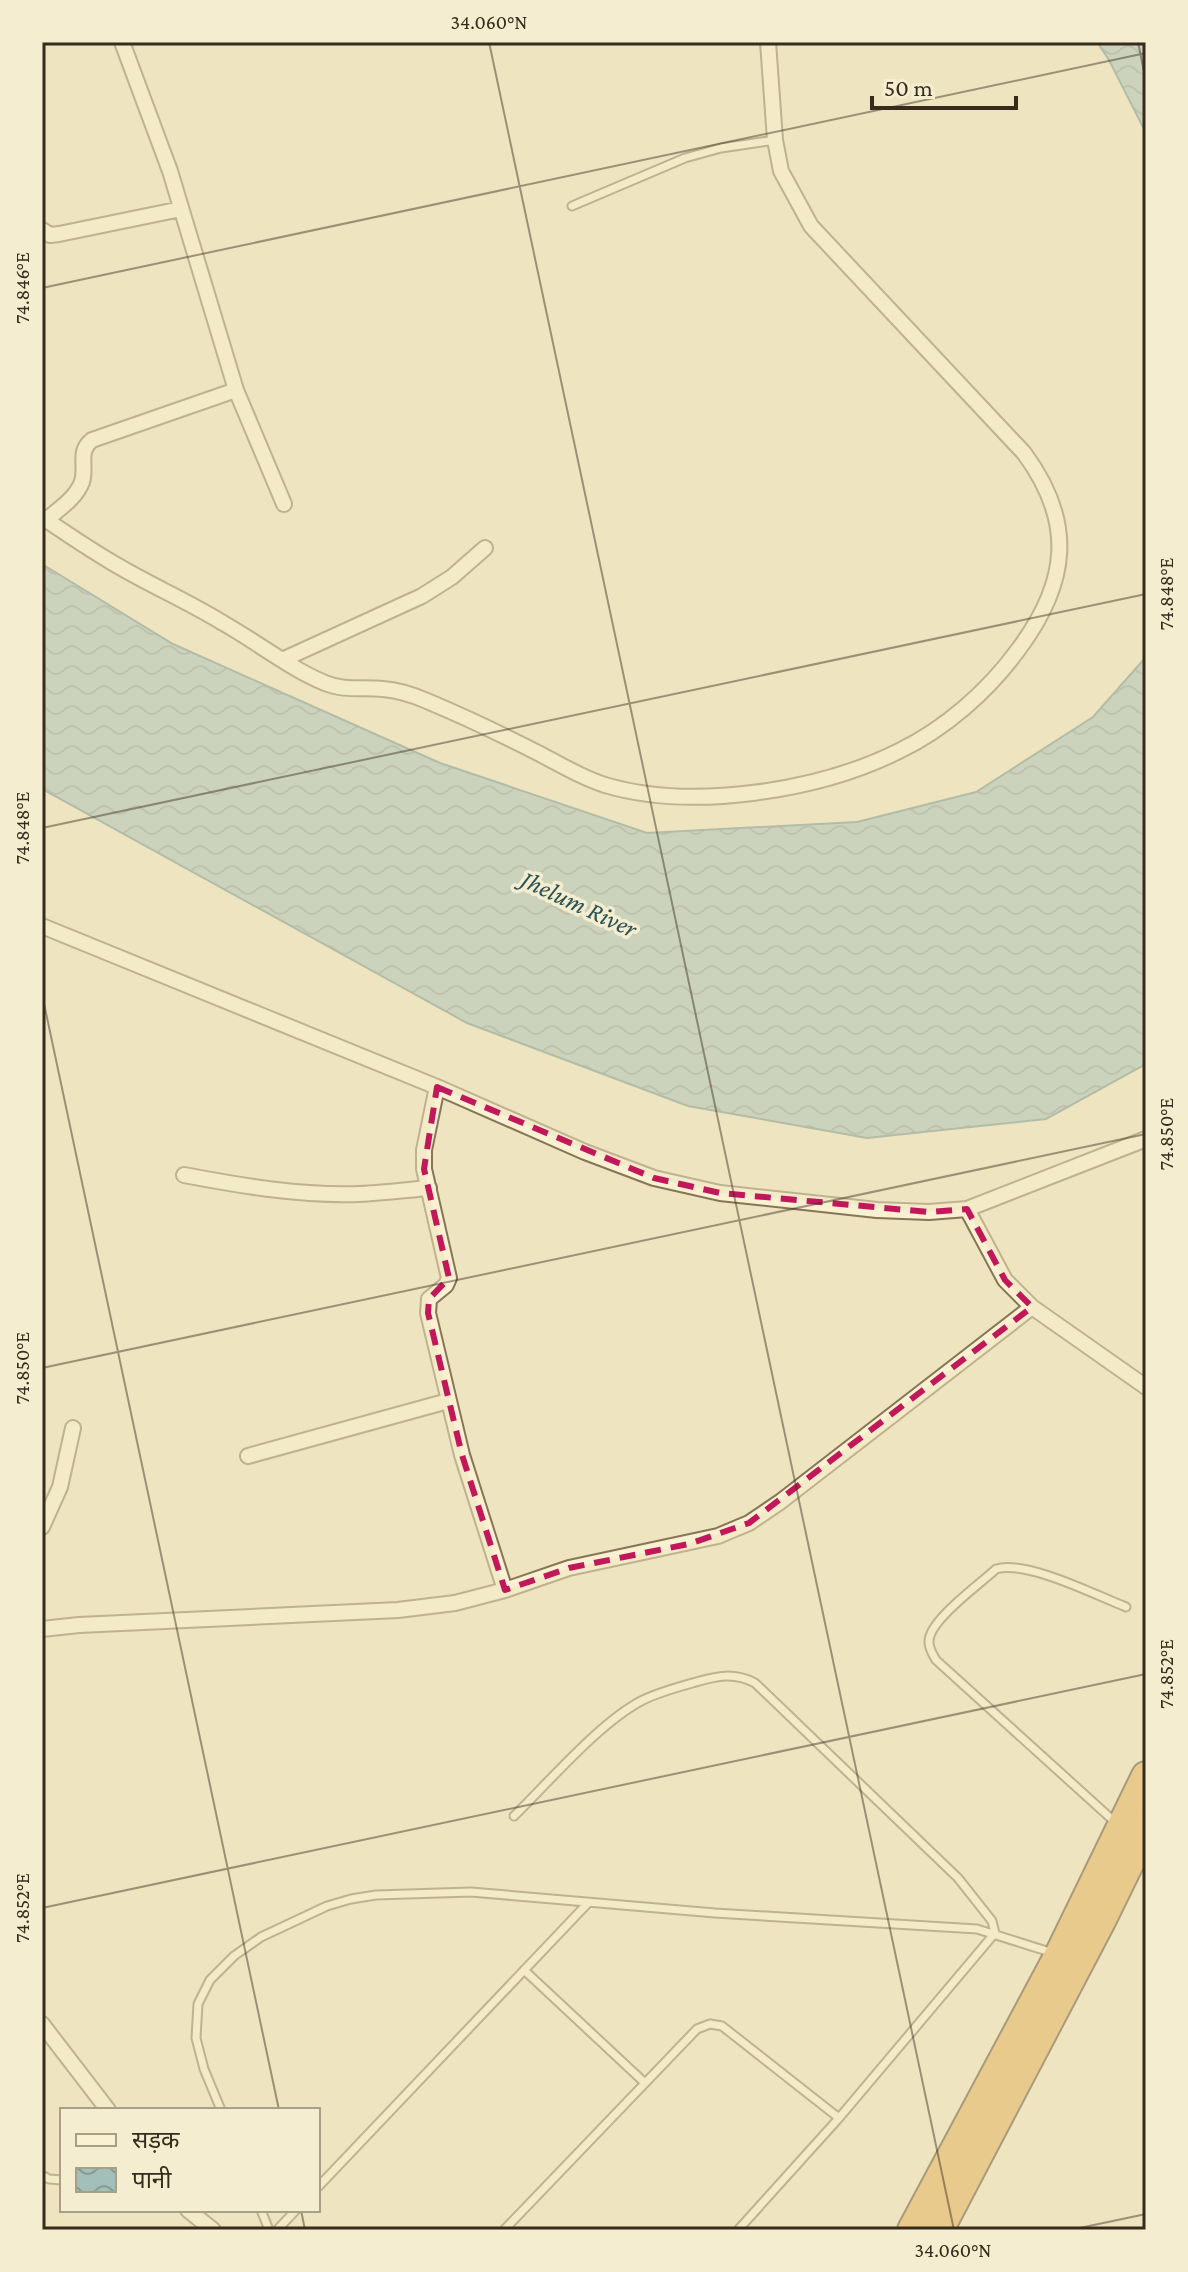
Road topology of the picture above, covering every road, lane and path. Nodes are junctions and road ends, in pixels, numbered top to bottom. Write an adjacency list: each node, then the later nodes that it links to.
1 (122, 42): 5 (street)
2 (768, 42): 3 (street)
3 (775, 140): 4 (lane); 11 (street)
4 (572, 206)
5 (181, 209): 6 (street); 7 (street)
6 (42, 230)
7 (236, 390): 8 (street); 9 (street)
8 (284, 504)
9 (44, 518): 11 (street)
10 (485, 548): 11 (street)
11 (282, 660)
12 (42, 926): 13 (street)
13 (437, 1087): 16 (street); 17 (street)
14 (1146, 1139): 17 (street)
15 (184, 1175): 16 (street)
16 (429, 1188): 20 (street)
17 (967, 1209): 18 (street)
18 (1032, 1307): 19 (street); 24 (street)
19 (1146, 1387)
20 (448, 1401): 22 (street); 24 (street)
21 (73, 1428): 23 (street)
22 (248, 1456)
23 (42, 1527)
24 (505, 1590): 26 (street)
25 (1126, 1607): 29 (lane)
26 (42, 1629)
27 (1146, 1776): 29 (highway)
28 (514, 1816): 31 (lane)
29 (1136, 1832): 32 (highway)
30 (588, 1903): 31 (lane); 33 (lane); 37 (lane)
31 (995, 1933): 32 (lane); 38 (lane)
32 (1068, 1961): 46 (highway); 47 (highway)
33 (524, 1970): 35 (lane); 39 (lane)
34 (42, 2024): 36 (street)
35 (645, 2083): 38 (lane); 44 (lane)
36 (106, 2108)
37 (220, 2108)
38 (839, 2118): 45 (lane)
39 (320, 2185)
40 (190, 2212): 42 (street)
41 (294, 2212): 43 (lane)
42 (213, 2230)
43 (277, 2230)
44 (504, 2230)
45 (738, 2230)
46 (912, 2230)
47 (939, 2230)

